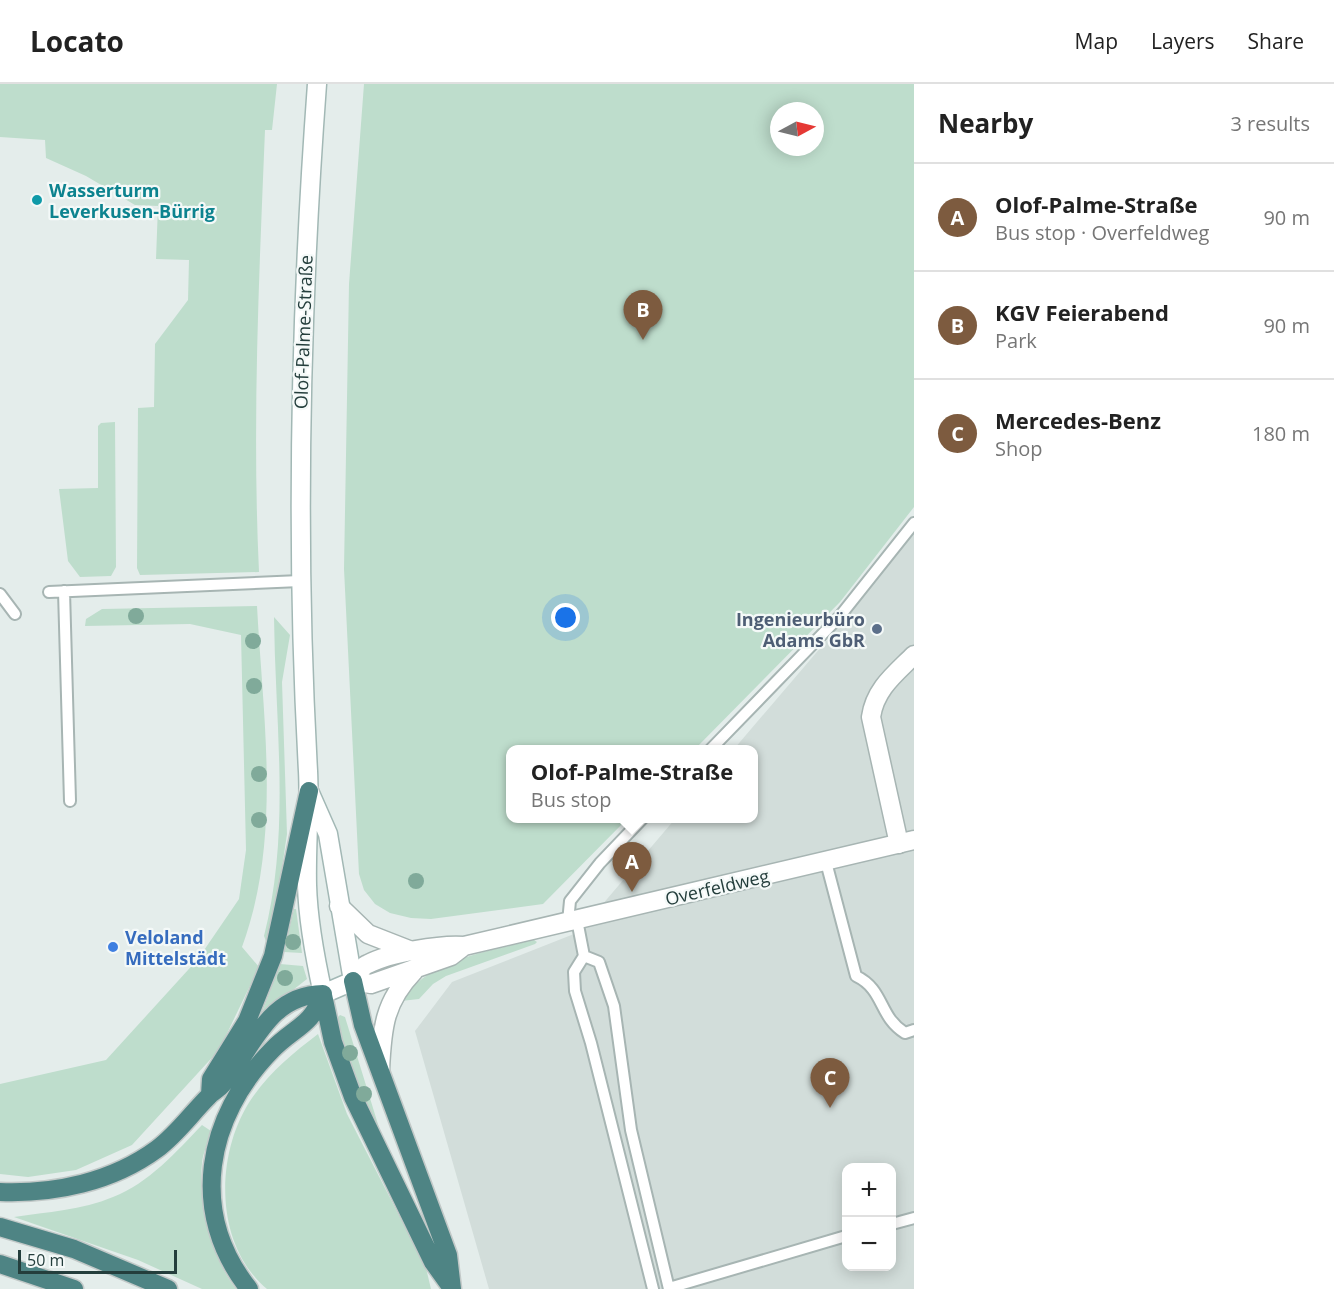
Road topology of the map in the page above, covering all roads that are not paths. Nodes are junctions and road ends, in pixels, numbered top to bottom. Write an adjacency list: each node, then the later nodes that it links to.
1 (317, 84): 3 (main road, Olof-Palme-Straße)
2 (914, 523): 9 (lane)
3 (300, 581): 4 (lane); 10 (main road, Olof-Palme-Straße)
4 (64, 591): 5 (lane); 11 (lane)
5 (49, 592)
6 (0, 594): 7 (lane)
7 (15, 614)
8 (914, 656): 13 (main road, Overfeldweg)
9 (715, 745)
10 (309, 791): 15 (main road, Olof-Palme-Straße); 20 (main road, Olof-Palme-Straße); 23 (highway)
11 (70, 801)
12 (639, 823): 16 (lane)
13 (906, 842): 14 (main road, Overfeldweg)
14 (826, 861): 16 (main road, Overfeldweg); 21 (lane)
15 (339, 906): 18 (main road); 19 (main road, Olof-Palme-Straße)
16 (573, 921): 17 (lane); 18 (main road, Overfeldweg)
17 (584, 956): 34 (lane); 35 (lane)
18 (416, 960): 19 (main road, Overfeldweg); 22 (main road)
19 (353, 981): 20 (main road); 22 (highway)
20 (323, 994): 23 (highway); 32 (highway); 33 (highway)
21 (914, 1030)
22 (380, 1070): 33 (highway)
23 (210, 1095): 24 (highway)
24 (0, 1192)
25 (914, 1218): 26 (lane)
26 (896, 1223)
27 (0, 1227): 31 (highway)
28 (842, 1237): 35 (lane)
29 (0, 1264): 30 (highway)
30 (74, 1289)
31 (168, 1289)
32 (249, 1289)
33 (452, 1289)
34 (653, 1289)
35 (669, 1289)

